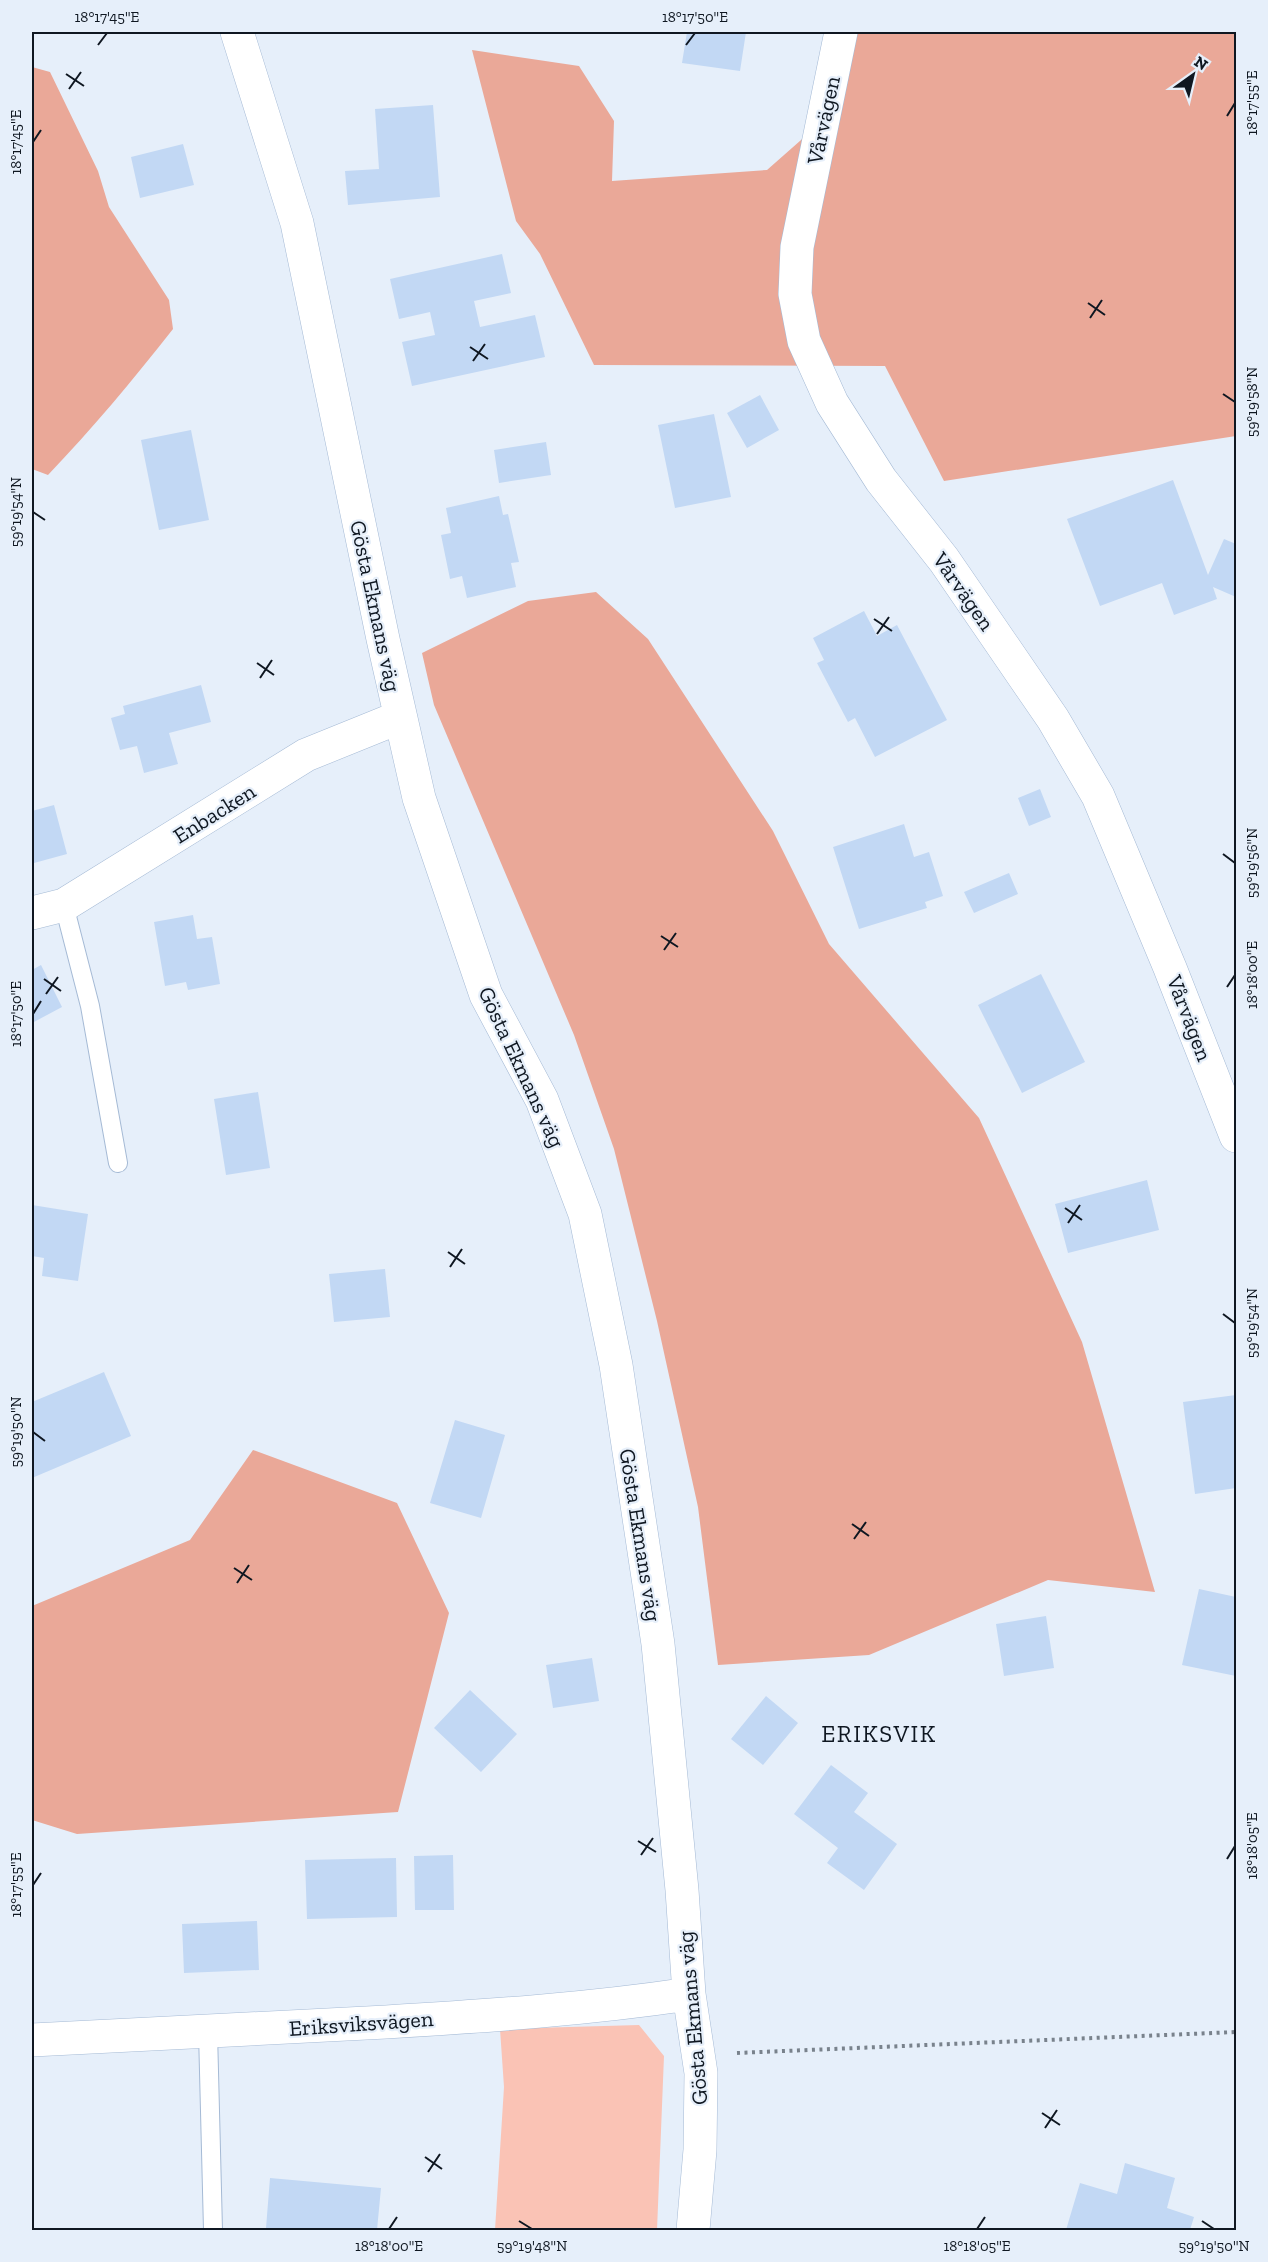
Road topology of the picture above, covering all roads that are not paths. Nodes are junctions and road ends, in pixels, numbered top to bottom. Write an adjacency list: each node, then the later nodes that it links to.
1 (237, 32): 3 (street, Gösta Ekmans väg)
2 (841, 32): 6 (street, Vårvägen)
3 (400, 717): 4 (street, Enbacken); 8 (street, Gösta Ekmans väg)
4 (64, 905): 5 (street, Enbacken); 7 (lane)
5 (32, 913)
6 (1236, 1136)
7 (118, 1163)
8 (689, 1994): 9 (street, Eriksviksvägen); 12 (street, Gösta Ekmans väg)
9 (208, 2032): 10 (street, Eriksviksvägen); 11 (lane)
10 (32, 2040)
11 (213, 2230)
12 (693, 2230)

